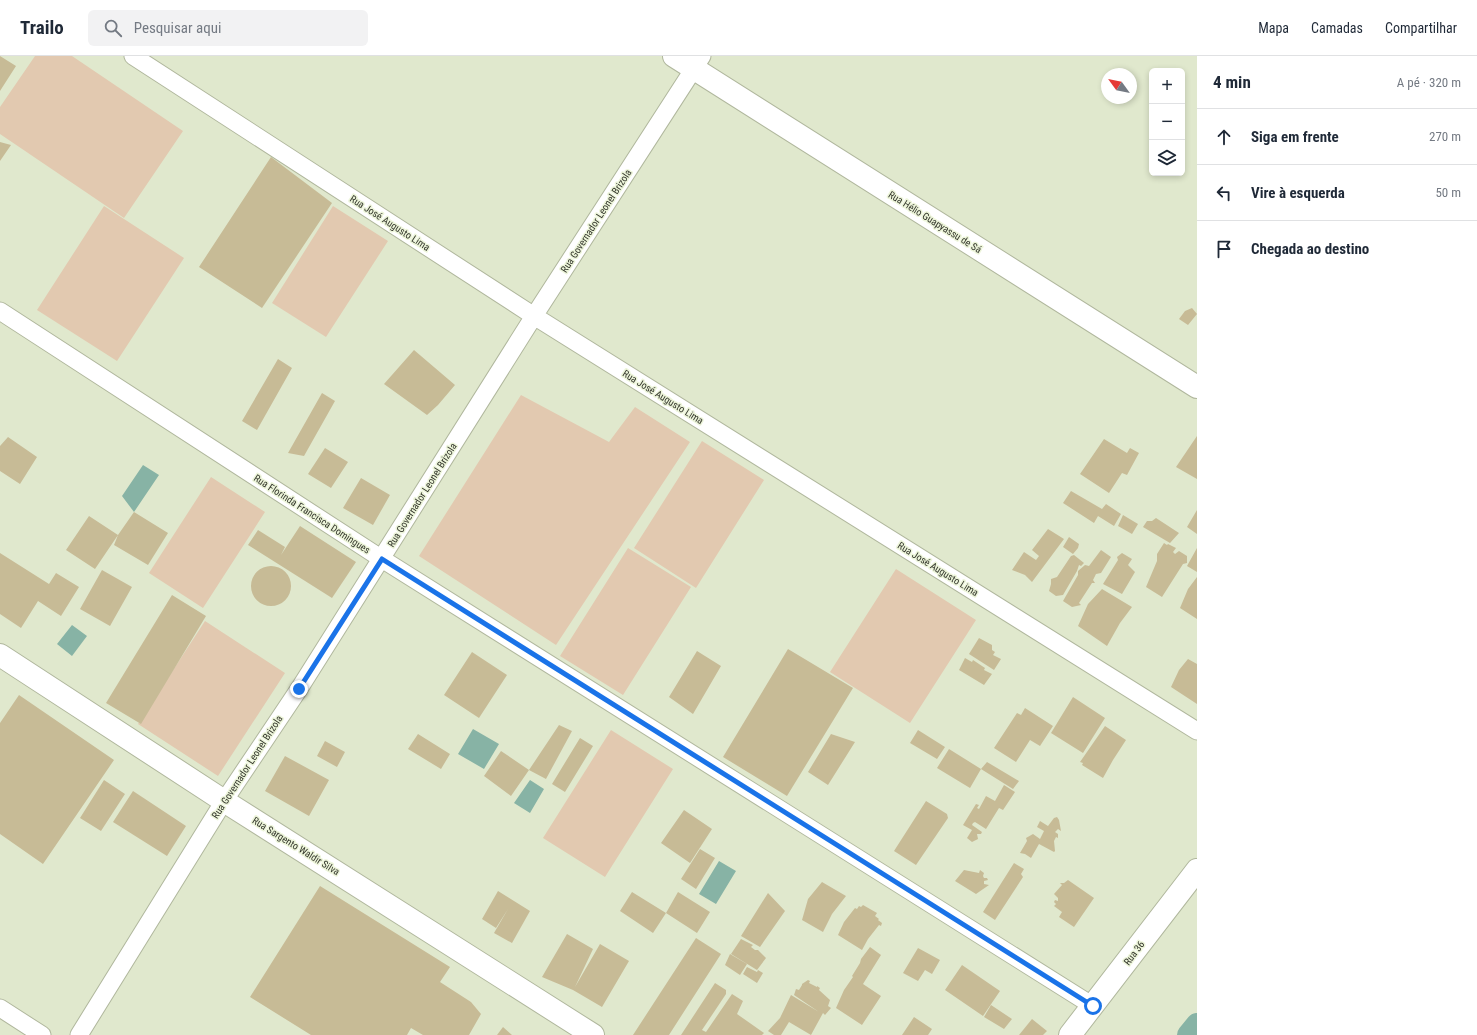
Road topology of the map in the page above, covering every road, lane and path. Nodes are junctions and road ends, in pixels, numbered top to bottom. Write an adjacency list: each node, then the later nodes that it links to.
1 (133, 56): 5 (street, Rua José Augusto Lima)
2 (674, 56): 3 (main road, Rua Hélio Guapyassu de Sá)
3 (698, 62): 5 (street, Rua Governador Leonel Brizola); 6 (main road, Rua Hélio Guapyassu de Sá)
4 (0, 311): 7 (street, Rua Florinda Francisca Domingues)
5 (534, 316): 7 (street, Rua Governador Leonel Brizola); 9 (street, Rua José Augusto Lima)
6 (1197, 387)
7 (382, 559): 10 (street, Rua Governador Leonel Brizola); 12 (street, Rua Florinda Francisca Domingues)
8 (0, 654): 10 (main road, Rua Sargento Waldir Silva)
9 (1197, 731)
10 (224, 801): 15 (street, Rua Governador Leonel Brizola); 16 (main road, Rua Sargento Waldir Silva)
11 (1197, 870): 12 (main road, Rua 36)
12 (1093, 1006): 17 (main road, Rua 36)
13 (0, 1008): 14 (street)
14 (42, 1035)
15 (79, 1035)
16 (593, 1035)
17 (1070, 1035)

